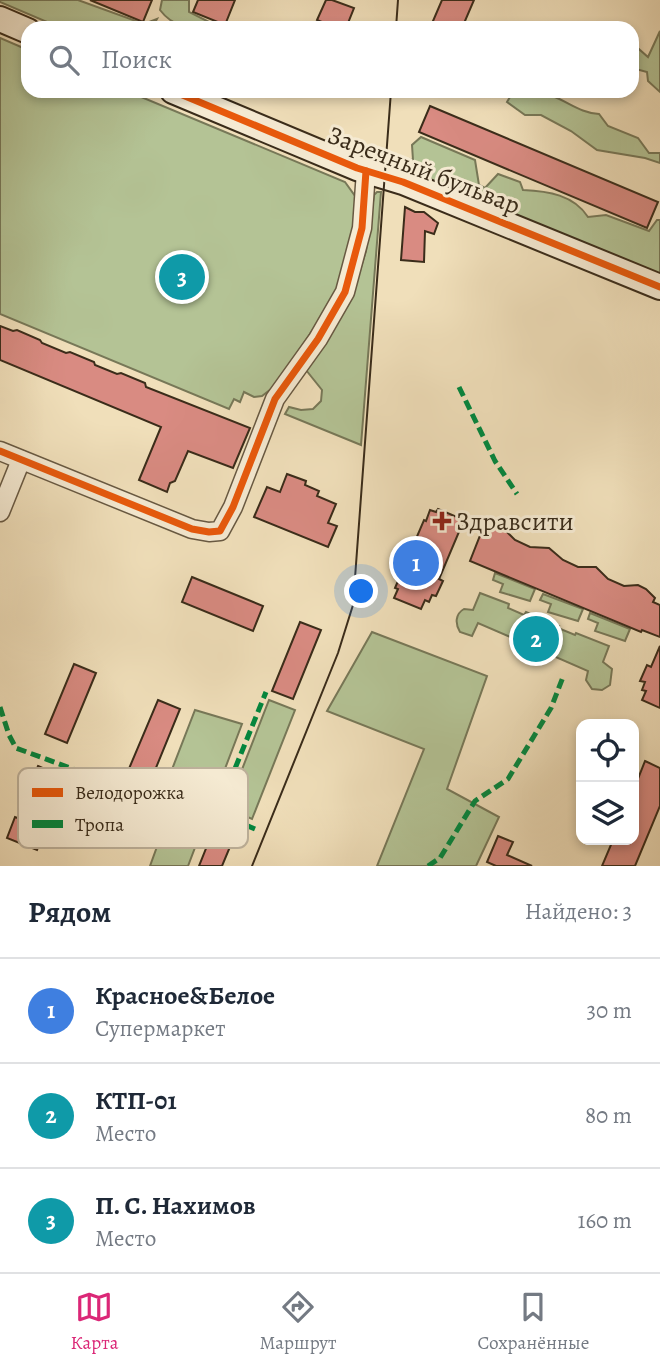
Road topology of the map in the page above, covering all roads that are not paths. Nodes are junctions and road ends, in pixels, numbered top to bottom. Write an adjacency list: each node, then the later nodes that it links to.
1 (0, 19): 2 (street)
2 (21, 28)
3 (190, 98): 4 (street, Заречный бульвар)
4 (366, 171): 5 (street, Заречный бульвар); 7 (street)
5 (660, 287)
6 (0, 451): 7 (street)
7 (21, 460): 8 (street)
8 (0, 512)

